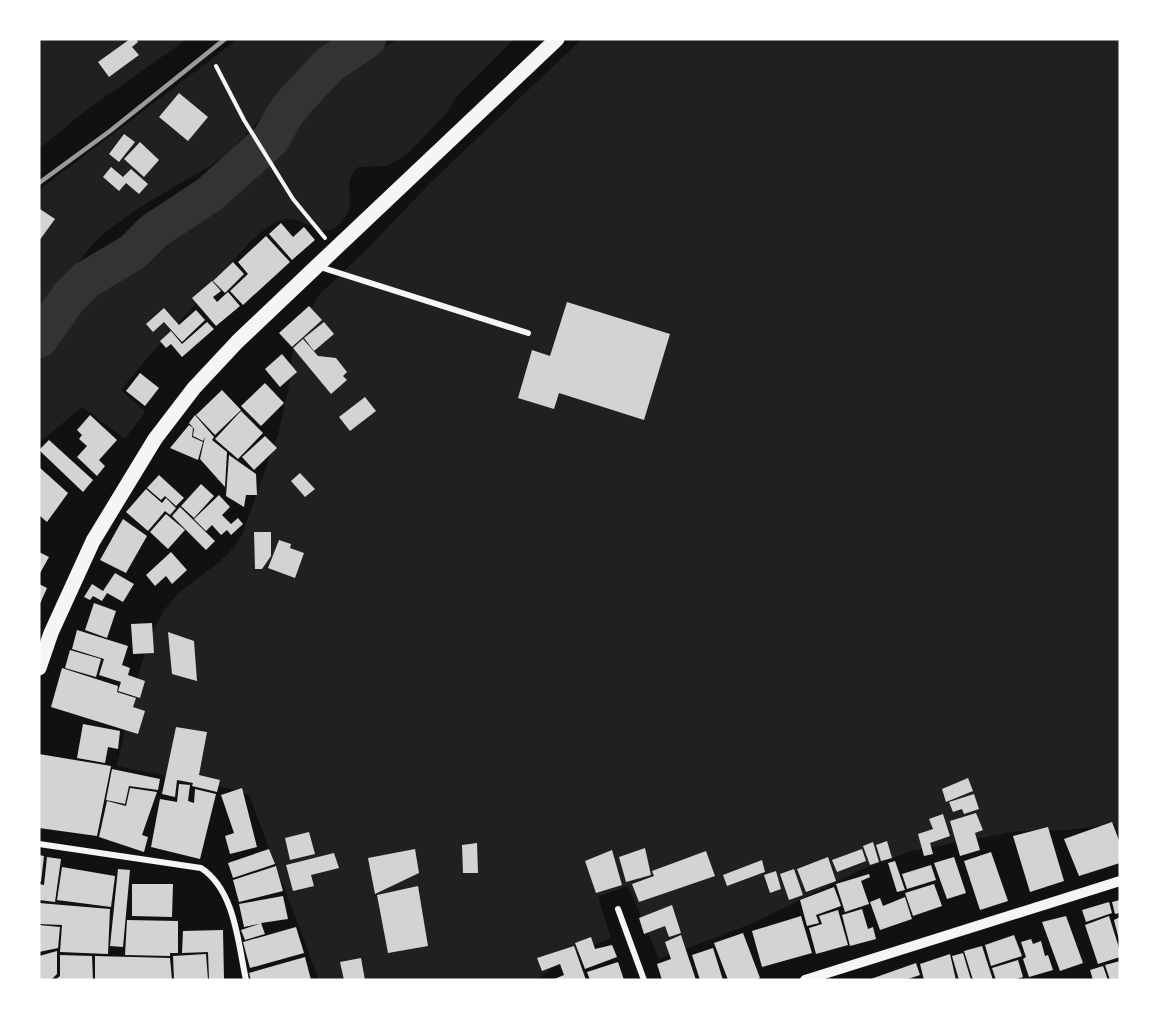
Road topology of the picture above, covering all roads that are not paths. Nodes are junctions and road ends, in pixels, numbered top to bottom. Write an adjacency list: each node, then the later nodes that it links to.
1 (557, 39): 2 (main road)
2 (316, 266): 3 (street); 4 (main road)
3 (528, 333)
4 (39, 668)
5 (39, 844): 8 (street)
6 (1120, 882): 10 (street)
7 (618, 909): 9 (street)
8 (246, 980)
9 (644, 980)
10 (805, 980)

